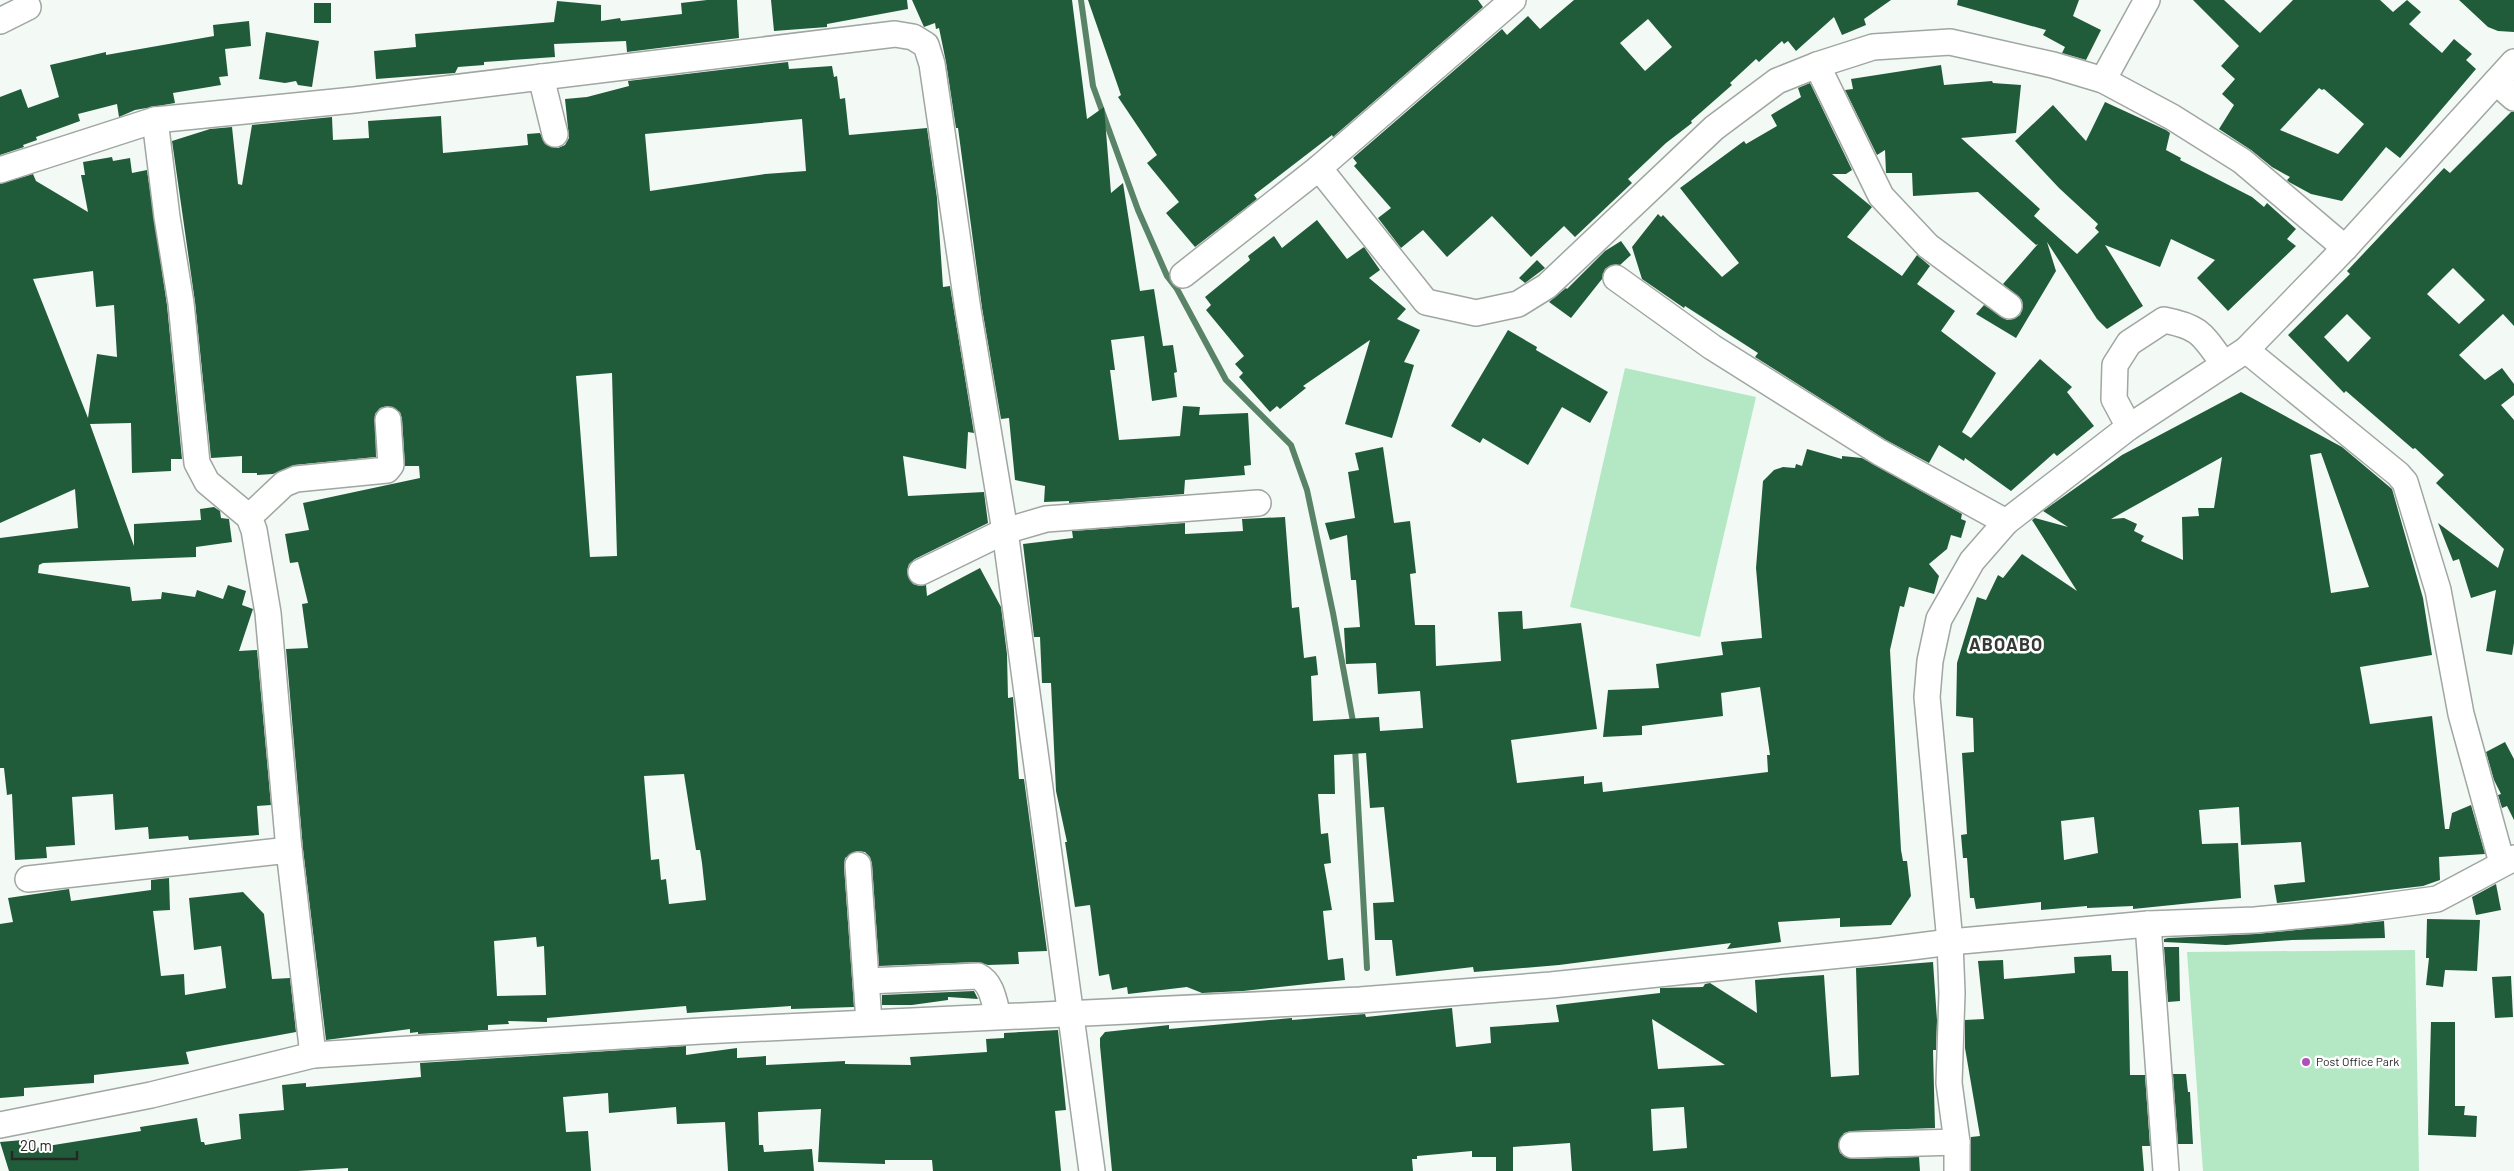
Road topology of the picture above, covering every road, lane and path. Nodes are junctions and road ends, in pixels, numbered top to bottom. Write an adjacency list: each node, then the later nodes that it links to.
1 (1513, 0): 13 (street)
2 (2147, 0): 8 (street)
3 (28, 7): 4 (street)
4 (0, 21)
5 (2514, 62): 9 (street)
6 (1817, 65): 8 (street); 13 (street); 18 (street)
7 (541, 77): 11 (street); 12 (street); 26 (street)
8 (2103, 80): 15 (street)
9 (2496, 82): 10 (street); 15 (street)
10 (2514, 98)
11 (155, 120): 14 (street); 24 (street)
12 (555, 134)
13 (1319, 168): 16 (street)
14 (0, 170)
15 (2345, 248): 19 (street)
16 (1183, 275)
17 (1616, 278): 25 (street)
18 (2009, 306)
19 (2246, 350): 20 (street); 29 (street)
20 (2223, 362): 22 (street); 22 (street)
21 (388, 420): 24 (street)
22 (2129, 427): 25 (street)
23 (1258, 503): 26 (street)
24 (249, 517): 28 (street)
25 (2006, 522): 33 (street)
26 (1005, 531): 27 (street); 35 (street)
27 (921, 572)
28 (290, 850): 31 (street); 38 (street)
29 (2508, 861): 32 (street)
30 (858, 865): 34 (street)
31 (28, 879)
32 (2148, 924): 33 (street); 44 (street)
33 (1950, 942): 35 (street); 40 (street)
34 (867, 981): 36 (street); 37 (street)
35 (1069, 1012): 36 (street); 42 (street)
36 (998, 1016): 37 (street)
37 (869, 1022): 38 (street)
38 (313, 1055): 39 (street)
39 (0, 1125)
40 (1957, 1142): 41 (street); 43 (street)
41 (1852, 1144)
42 (1092, 1171)
43 (1957, 1171)
44 (2166, 1171)

